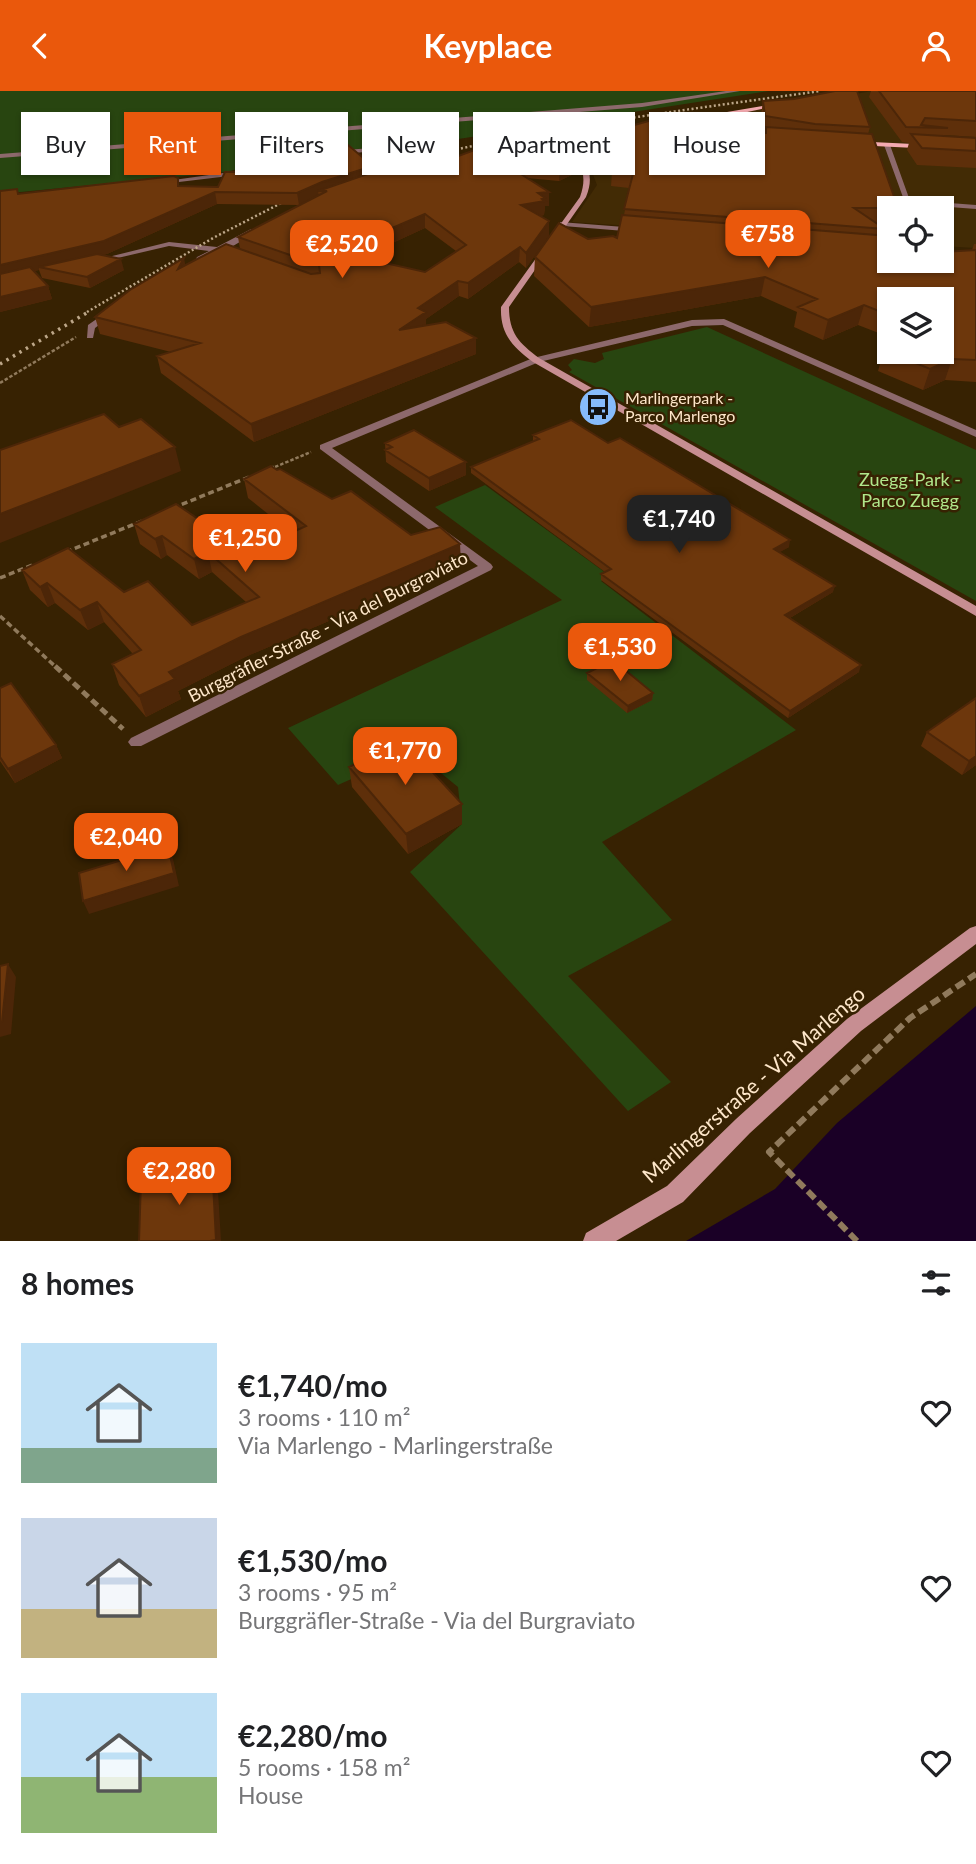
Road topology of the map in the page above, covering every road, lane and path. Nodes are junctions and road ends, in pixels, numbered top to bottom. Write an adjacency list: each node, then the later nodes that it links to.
1 (737, 91): 16 (street)
2 (787, 103): 3 (main road)
3 (750, 108): 4 (main road); 5 (main road)
4 (732, 112)
5 (739, 112)
6 (647, 124): 7 (street)
7 (635, 126)
8 (765, 135): 10 (main road)
9 (921, 138): 11 (street)
10 (785, 139)
11 (976, 141)
12 (849, 143): 13 (main road)
13 (887, 145): 14 (main road); 19 (street)
14 (976, 149)
15 (362, 151): 18 (street)
16 (0, 156)
17 (589, 175): 21 (street)
18 (156, 182)
19 (976, 207)
20 (268, 224): 23 (street)
21 (563, 225): 22 (street); 29 (street)
22 (646, 230)
23 (216, 249): 24 (street); 25 (street); 26 (street)
24 (229, 252)
25 (86, 263)
26 (193, 263)
27 (122, 307): 28 (street)
28 (90, 331): 30 (path)
29 (536, 360): 31 (street); 32 (street); 38 (street)
30 (0, 383)
31 (976, 433)
32 (324, 447): 33 (path); 40 (street, Burggräfler-Straße - Via del Burgraviato)
33 (168, 510)
34 (142, 520): 35 (path)
35 (65, 552)
36 (39, 563): 37 (path)
37 (0, 578)
38 (976, 612)
39 (0, 617): 40 (path)
40 (136, 742)
41 (976, 934): 43 (street, Marlingerstraße - Via Marlengo)
42 (976, 974): 44 (path)
43 (594, 1241)
44 (857, 1241)

